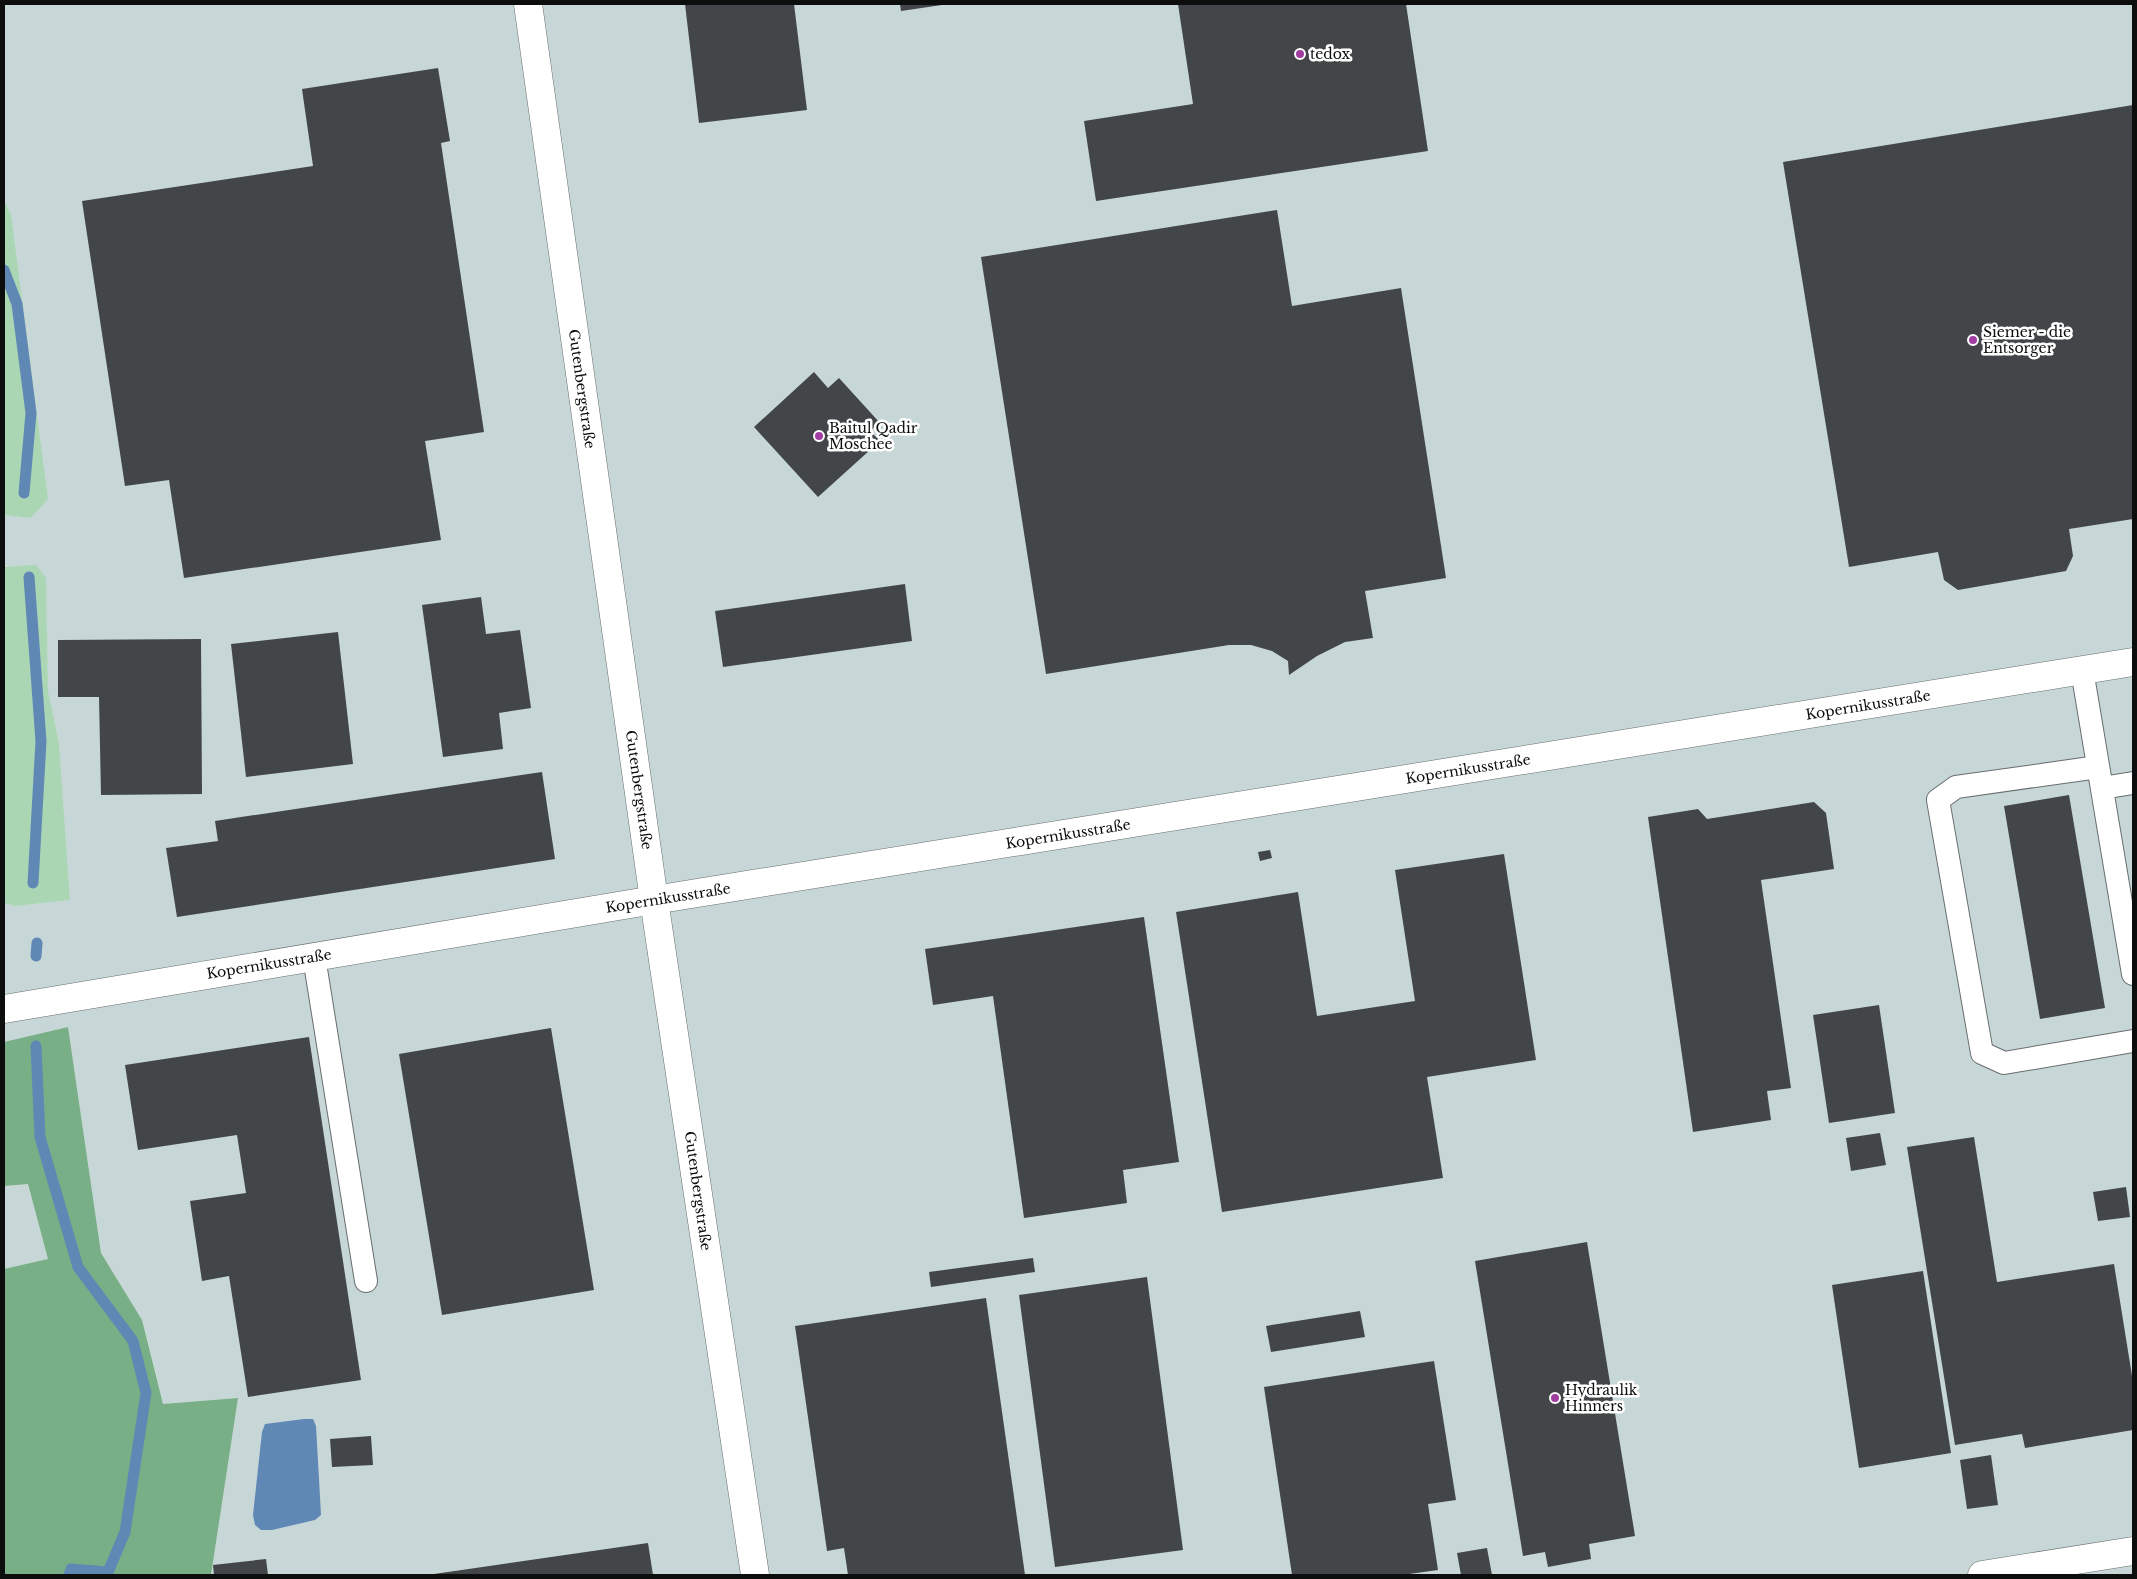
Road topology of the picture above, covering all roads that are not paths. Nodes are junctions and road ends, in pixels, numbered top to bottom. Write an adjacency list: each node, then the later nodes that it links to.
1 (528, 4): 6 (street, Gutenbergstraße)
2 (2133, 662): 3 (street, Kopernikusstraße)
3 (2082, 670): 4 (lane); 6 (street, Kopernikusstraße)
4 (2100, 777): 5 (lane); 8 (lane); 10 (lane)
5 (2133, 783)
6 (654, 900): 7 (street, Kopernikusstraße); 13 (street, Gutenbergstraße)
7 (314, 957): 9 (street, Kopernikusstraße); 11 (lane)
8 (2133, 974)
9 (4, 1008)
10 (2133, 1041)
11 (366, 1281)
12 (2133, 1550): 14 (street)
13 (755, 1575)
14 (1982, 1575)

